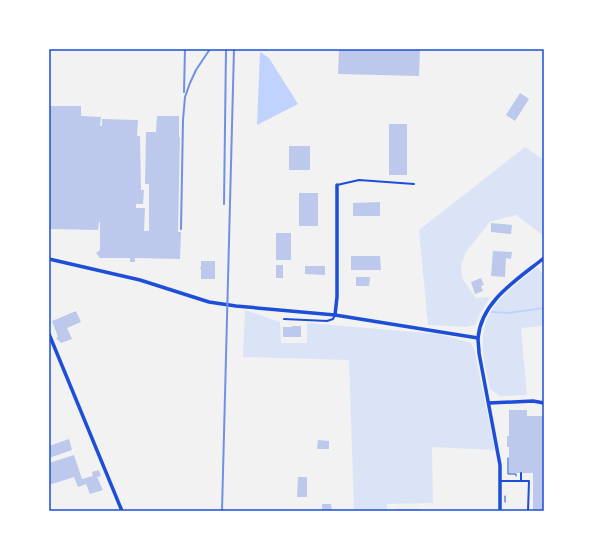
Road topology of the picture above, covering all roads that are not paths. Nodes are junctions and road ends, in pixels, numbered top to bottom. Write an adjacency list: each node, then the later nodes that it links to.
1 (414, 184): 2 (lane)
2 (336, 185): 5 (street)
3 (544, 258): 8 (street)
4 (49, 259): 5 (street)
5 (335, 315): 6 (lane); 8 (street)
6 (284, 319)
7 (49, 334): 14 (street)
8 (478, 338): 9 (street)
9 (489, 403): 10 (street); 12 (street)
10 (544, 403)
11 (521, 473): 13 (lane)
12 (500, 481): 13 (lane); 15 (street)
13 (521, 481): 16 (lane)
14 (122, 511)
15 (500, 511)
16 (528, 511)

